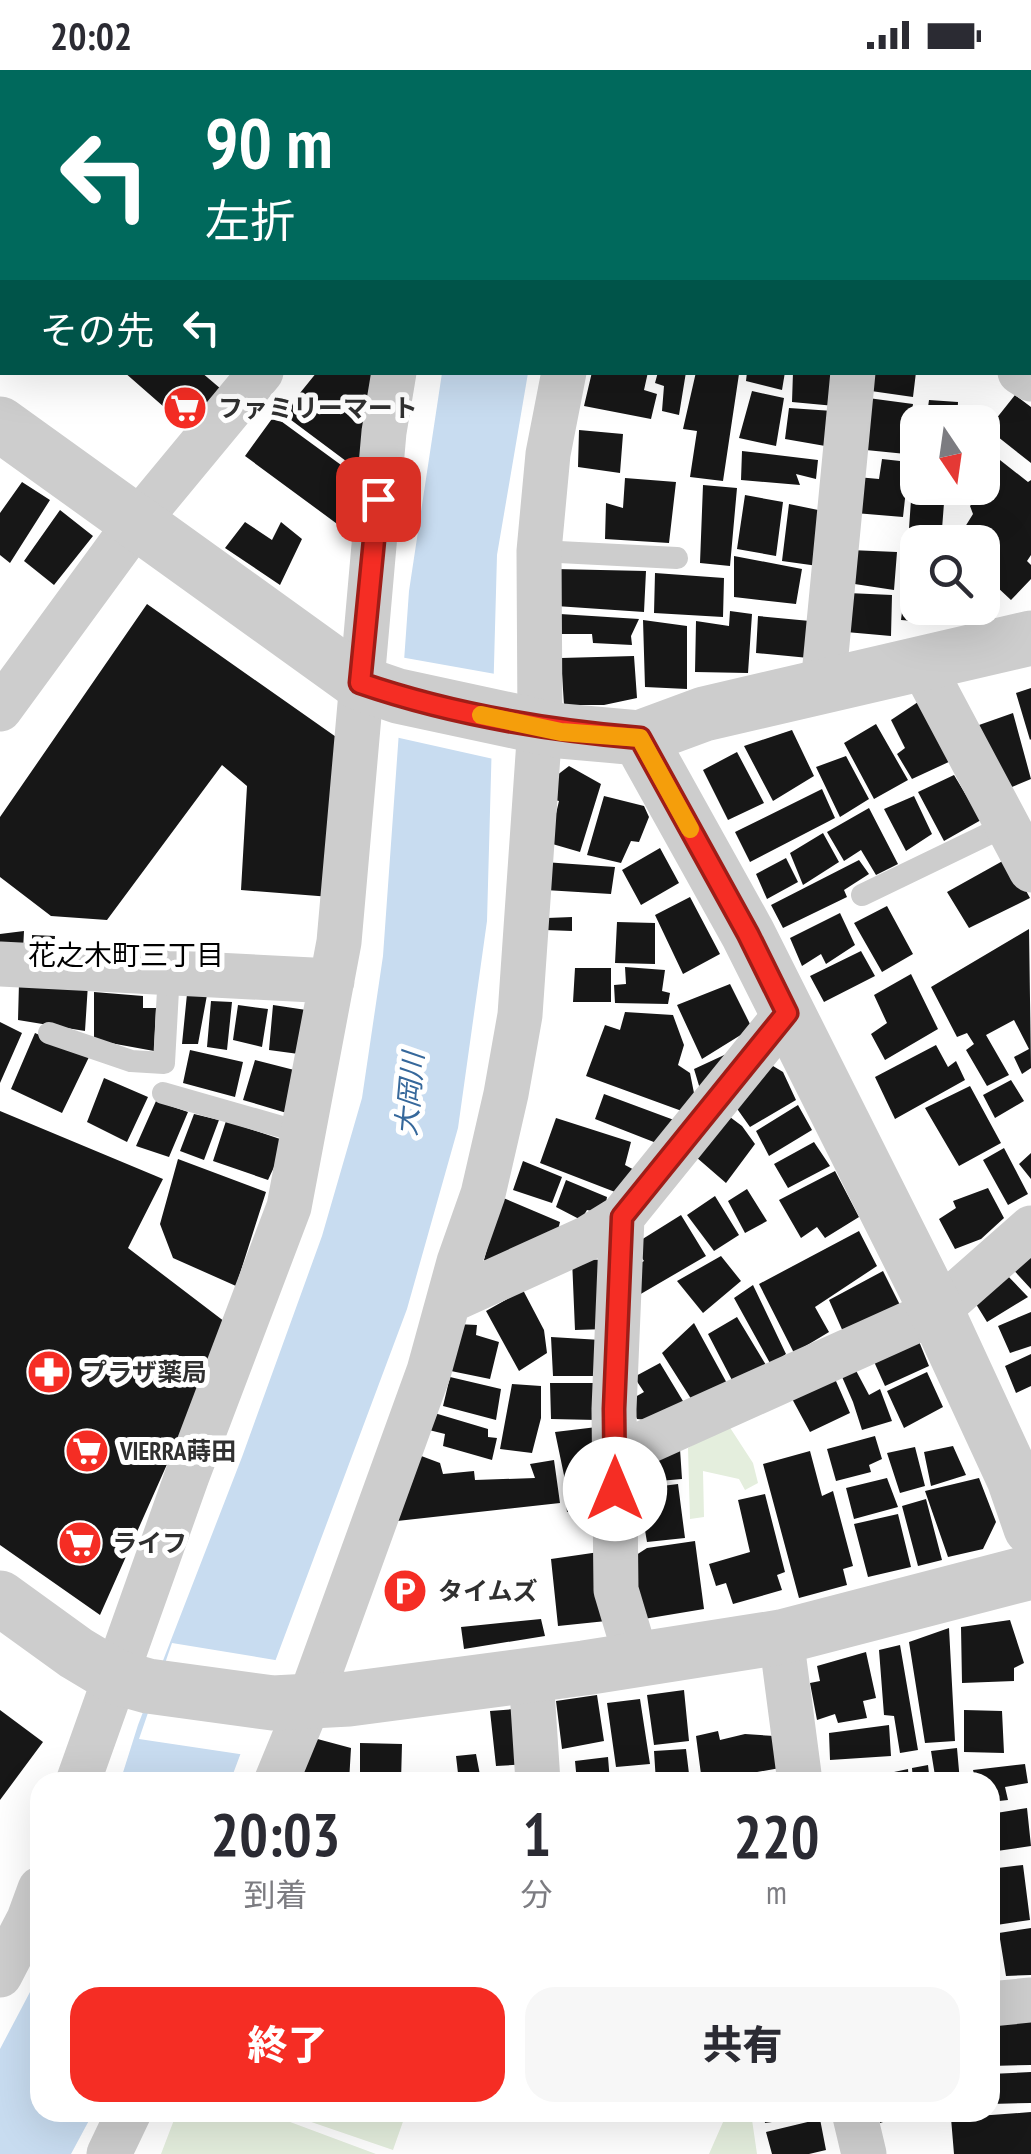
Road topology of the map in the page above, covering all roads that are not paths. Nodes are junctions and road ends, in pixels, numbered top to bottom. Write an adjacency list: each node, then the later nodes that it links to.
1 (259, 375): 6 (street)
2 (394, 375): 12 (street)
3 (563, 375): 7 (street)
4 (853, 375): 11 (street)
5 (0, 424): 6 (street)
6 (136, 523): 12 (street); 13 (street)
7 (539, 551): 8 (lane); 14 (street)
8 (678, 558)
9 (1031, 638): 10 (street)
10 (921, 664): 11 (street); 16 (street)
11 (823, 686): 15 (street)
12 (379, 690): 14 (street); 21 (street)
13 (0, 709)
14 (521, 723): 15 (street); 28 (street)
15 (640, 738): 22 (street)
16 (1007, 825): 17 (street); 18 (lane)
17 (1031, 870)
18 (862, 895)
19 (0, 964): 20 (street)
20 (170, 972): 21 (street); 23 (lane)
21 (332, 981): 25 (street)
22 (787, 1013): 26 (street); 29 (street)
23 (49, 1033)
24 (164, 1092): 25 (lane)
25 (303, 1133): 37 (street)
26 (622, 1217): 28 (street); 30 (street)
27 (1031, 1228): 29 (street)
28 (448, 1301): 38 (street)
29 (937, 1311): 30 (street); 31 (street)
30 (615, 1456): 35 (street)
31 (1031, 1528)
32 (1031, 1572): 34 (street)
33 (0, 1598): 37 (street)
34 (781, 1638): 35 (street); 42 (street)
35 (637, 1660): 36 (street)
36 (531, 1676): 38 (street); 41 (street)
37 (132, 1682): 38 (street); 39 (street)
38 (291, 1702): 40 (street)
39 (83, 1772)
40 (278, 1772)
41 (537, 1772)
42 (799, 1772)
43 (30, 1917): 44 (street)
44 (0, 1975)
45 (1031, 2000): 46 (street)
46 (1000, 2003)
47 (124, 2122): 49 (street)
48 (856, 2122): 50 (street)
49 (110, 2154)
50 (864, 2154)

